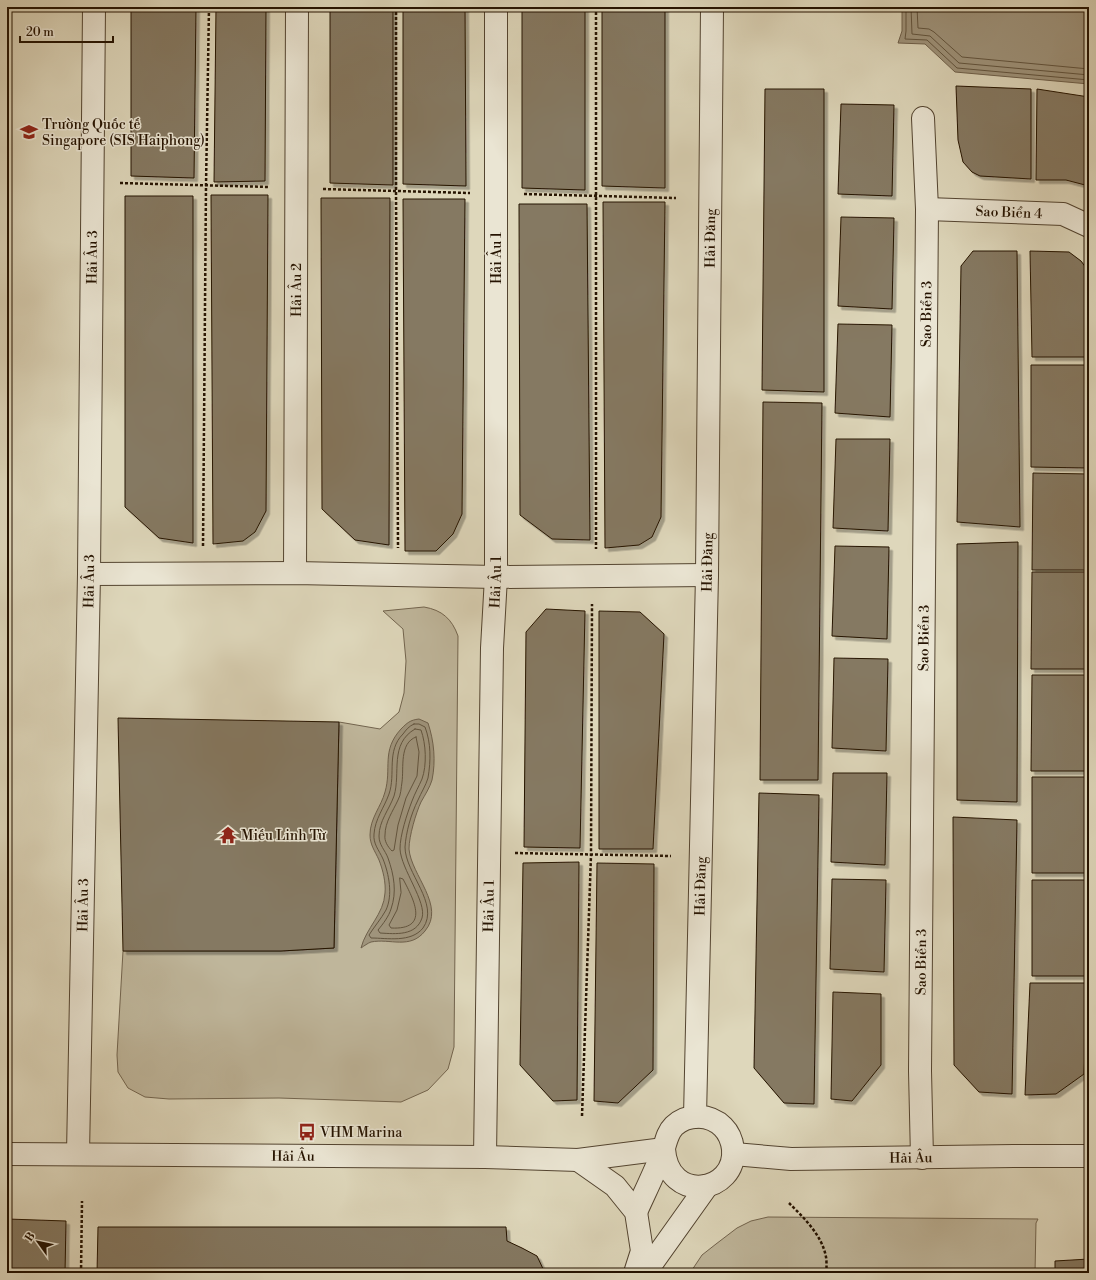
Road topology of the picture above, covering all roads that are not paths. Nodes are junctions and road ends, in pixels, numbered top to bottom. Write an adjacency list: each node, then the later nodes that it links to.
1 (94, 7): 9 (lane, Hải Âu 3)
2 (297, 7): 8 (lane, Hải Âu 2)
3 (496, 7): 11 (lane, Hải Âu 1)
4 (712, 7): 10 (lane, Hải Đăng)
5 (924, 118): 6 (lane, Sao Biển 3)
6 (927, 210): 7 (lane, Sao Biển 4); 19 (lane, Sao Biển 3)
7 (1089, 226)
8 (295, 573): 9 (lane); 11 (lane)
9 (89, 574): 15 (lane, Hải Âu 3)
10 (707, 575): 11 (lane); 12 (lane, Hải Đăng)
11 (496, 577): 18 (lane, Hải Âu 1)
12 (696, 1117): 13 (lane); 16 (lane)
13 (664, 1149): 20 (lane, Hải Âu); 21 (lane); 22 (lane)
14 (7, 1154): 15 (lane, Hải Âu)
15 (78, 1154): 18 (lane, Hải Âu)
16 (734, 1154): 19 (lane, Hải Âu); 21 (lane)
17 (1089, 1156): 19 (lane, Hải Âu)
18 (485, 1157): 20 (lane, Hải Âu)
19 (922, 1158)
20 (578, 1160): 22 (lane)
21 (707, 1186): 24 (lane)
22 (636, 1212): 23 (lane)
23 (635, 1273)
24 (645, 1273)

